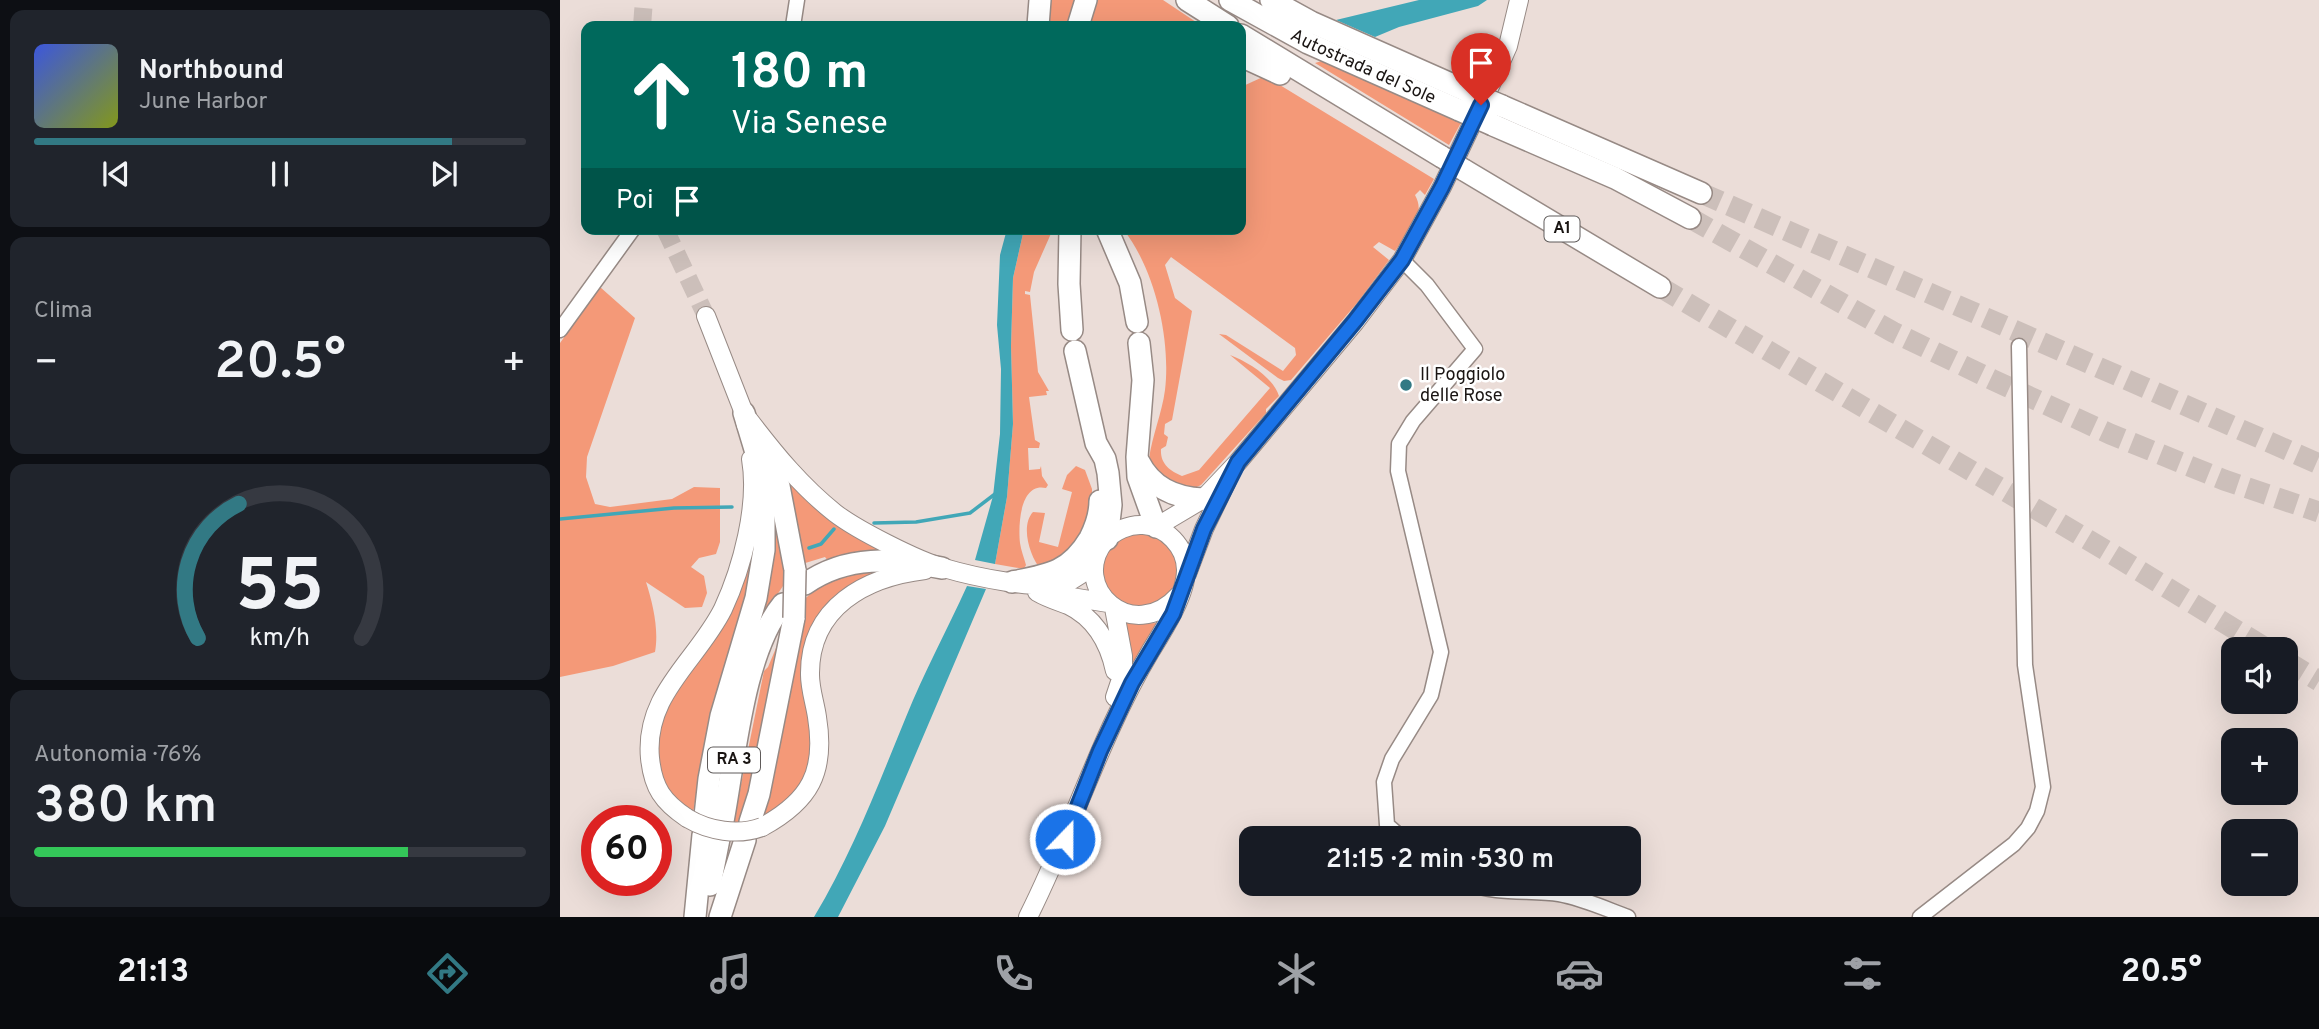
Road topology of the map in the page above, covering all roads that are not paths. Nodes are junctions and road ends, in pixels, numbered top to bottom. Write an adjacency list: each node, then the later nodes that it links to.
1 (797, 0): 10 (street)
2 (1040, 0): 11 (highway)
3 (1086, 0): 12 (highway)
4 (1187, 0): 13 (highway)
5 (1230, 0): 15 (highway, Autostrada del Sole)
6 (1271, 0): 9 (highway, Autostrada del Sole)
7 (1289, 0): 9 (highway)
8 (1518, 0): 22 (main road)
9 (1313, 18): 15 (highway)
10 (794, 21)
11 (1038, 21)
12 (1080, 21)
13 (1220, 21)
14 (1246, 46): 23 (highway, Autostrada del Sole / A1, bridge)
15 (1462, 97): 16 (highway, Autostrada del Sole, bridge)
16 (1498, 116): 17 (highway, Autostrada del Sole); 18 (highway, Autostrada del Sole)
17 (1701, 193)
18 (1690, 218)
19 (629, 235): 25 (street)
20 (1069, 235): 26 (highway)
21 (1107, 235): 31 (highway)
22 (1402, 260): 32 (main road); 48 (street)
23 (1660, 287)
24 (706, 316): 29 (main road)
25 (560, 330)
26 (1072, 330)
27 (2019, 346): 56 (street)
28 (1075, 351): 30 (highway)
29 (744, 413): 37 (main road); 38 (highway); 47 (highway); 47 (main road)
30 (1096, 443): 35 (highway); 40 (highway)
31 (1137, 457): 33 (highway); 34 (highway)
32 (1238, 462): 33 (main road); 39 (main road)
33 (1203, 499): 34 (main road)
34 (1156, 527): 35 (main road); 39 (main road)
35 (1107, 539): 36 (main road)
36 (1095, 562): 40 (main road); 43 (main road)
37 (942, 568): 38 (highway); 40 (main road); 49 (main road)
38 (800, 577): 44 (highway, bridge)
39 (1186, 578): 42 (main road)
40 (1012, 582): 41 (main road)
41 (1037, 592): 43 (main road); 45 (main road)
42 (1179, 596): 43 (main road); 46 (main road)
43 (1111, 605): 45 (main road)
44 (788, 611): 47 (highway, RA 3); 49 (highway)
45 (1117, 689): 46 (main road)
46 (1100, 751): 54 (main road)
47 (708, 826): 49 (main road, bridge); 51 (highway); 52 (highway, RA 3)
48 (1388, 826)
49 (752, 830): 53 (highway)
50 (1567, 896): 55 (street)
51 (695, 917)
52 (704, 917)
53 (720, 917)
54 (1028, 917)
55 (1628, 917)
56 (1920, 917)

